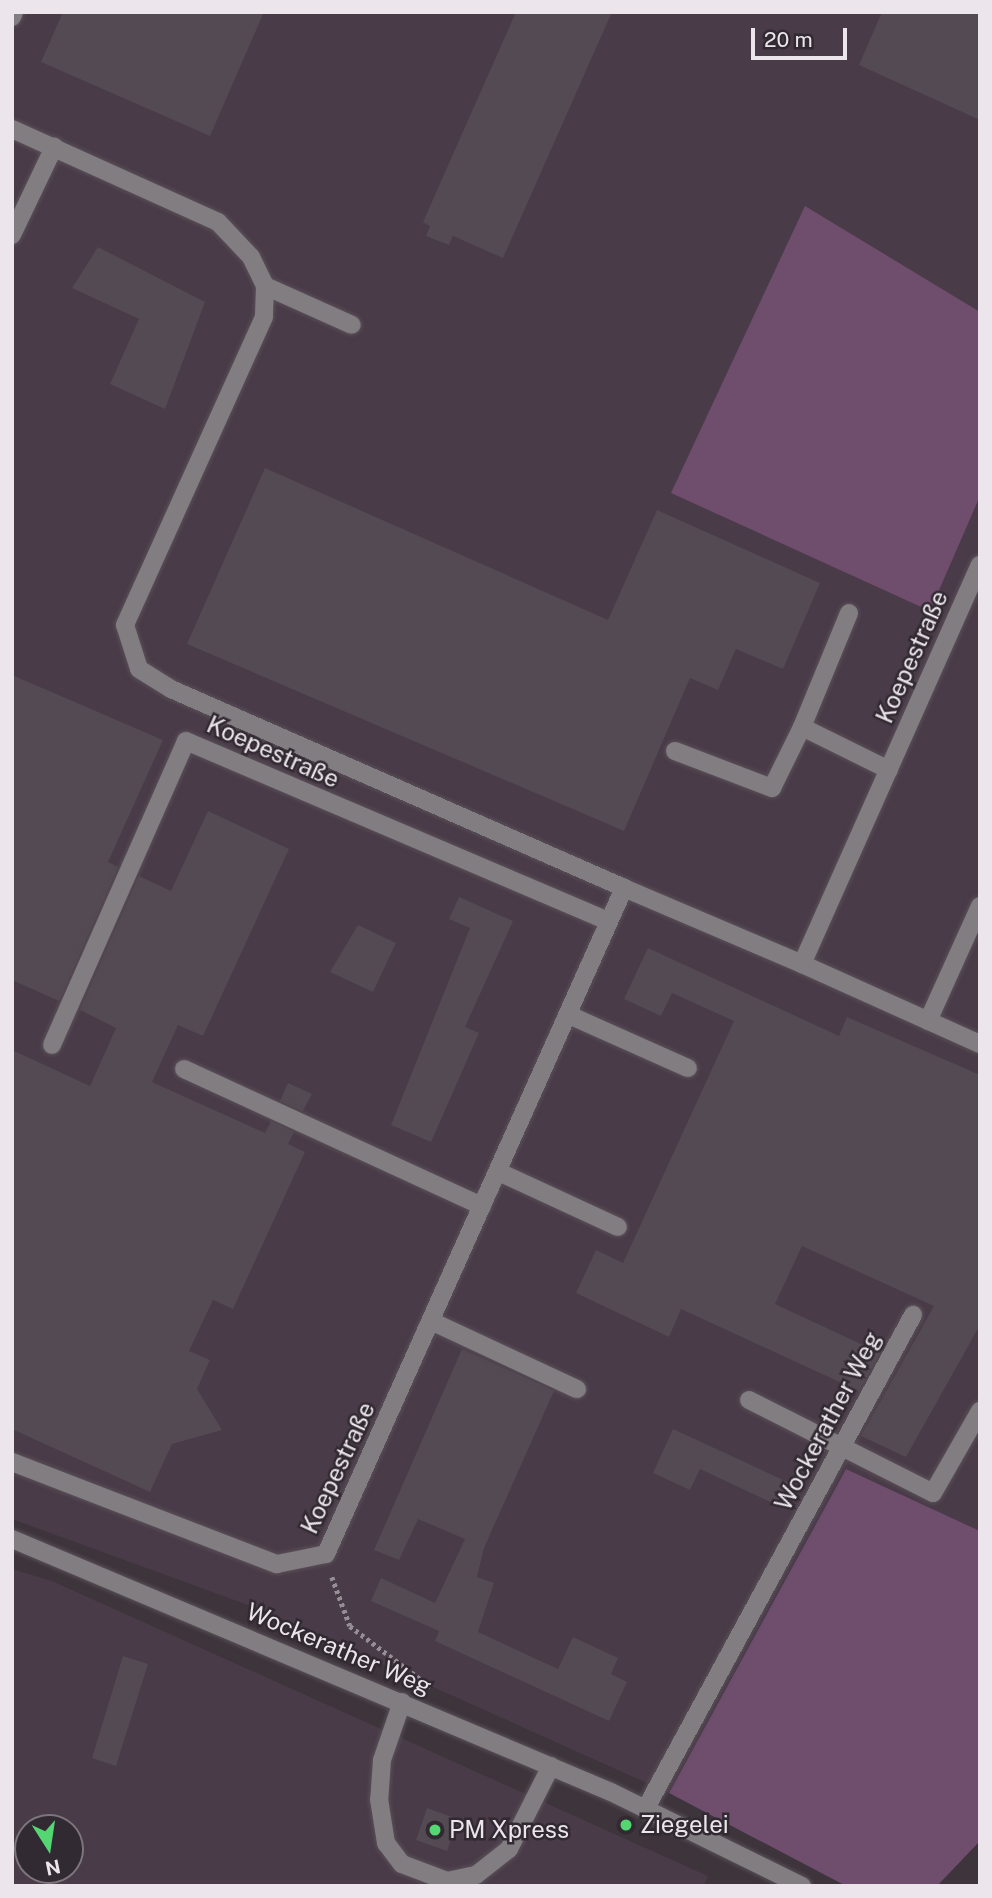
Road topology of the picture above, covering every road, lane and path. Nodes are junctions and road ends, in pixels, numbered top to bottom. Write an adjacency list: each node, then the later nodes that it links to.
1 (12, 130): 2 (street)
2 (54, 147): 3 (street); 4 (street)
3 (12, 235)
4 (265, 286): 5 (street); 11 (street)
5 (352, 325)
6 (980, 565): 10 (street, Koepestraße)
7 (849, 613): 8 (street)
8 (802, 727): 9 (street); 10 (street)
9 (674, 751)
10 (889, 770): 14 (street, Koepestraße)
11 (624, 888): 13 (street, Koepestraße); 14 (street)
12 (980, 906): 16 (street)
13 (608, 921): 15 (street, Koepestraße); 18 (street, Koepestraße)
14 (802, 964): 16 (street)
15 (571, 1016): 19 (street); 21 (street, Koepestraße)
16 (928, 1021): 17 (street)
17 (980, 1044)
18 (52, 1045)
19 (688, 1068)
20 (184, 1069): 22 (street)
21 (499, 1172): 22 (street, Koepestraße); 23 (street)
22 (482, 1206): 25 (street, Koepestraße)
23 (618, 1227)
24 (913, 1315): 29 (street, Wockerather Weg)
25 (433, 1322): 26 (street); 32 (street, Koepestraße)
26 (577, 1389)
27 (748, 1400): 29 (street)
28 (980, 1410): 29 (street)
29 (841, 1448): 36 (street, Wockerather Weg)
30 (12, 1462): 32 (street, Koepestraße)
31 (12, 1539): 33 (street, Wockerather Weg)
32 (326, 1554): 34 (path)
33 (401, 1702): 34 (street, Wockerather Weg); 37 (street)
34 (428, 1713): 35 (street, Wockerather Weg)
35 (551, 1766): 36 (street, Wockerather Weg); 37 (street)
36 (646, 1808): 38 (street, Wockerather Weg)
37 (422, 1879)
38 (802, 1886)

